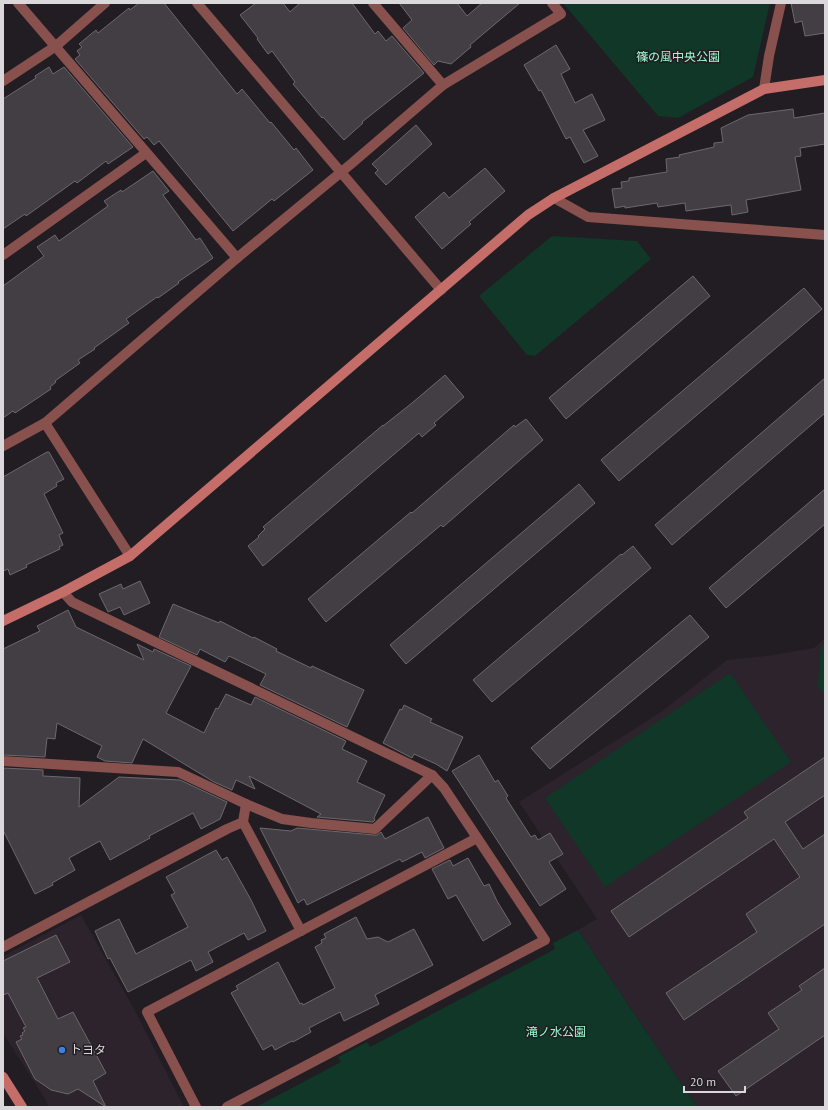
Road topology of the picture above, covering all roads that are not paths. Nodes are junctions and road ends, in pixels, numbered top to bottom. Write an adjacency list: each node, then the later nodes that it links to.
1 (18, 3): 7 (street)
2 (105, 3): 7 (street)
3 (197, 3): 13 (street)
4 (373, 3): 10 (street)
5 (552, 3): 10 (street)
6 (781, 3): 11 (street)
7 (56, 46): 9 (street); 12 (street)
8 (825, 80): 11 (street)
9 (3, 81)
10 (443, 85): 13 (street)
11 (764, 90): 14 (street)
12 (146, 153): 16 (street); 17 (street)
13 (341, 172): 17 (street); 18 (street)
14 (554, 198): 15 (street); 18 (street)
15 (825, 235)
16 (3, 255)
17 (237, 258): 19 (street)
18 (440, 290): 21 (street)
19 (45, 423): 20 (street); 21 (street)
20 (3, 446)
21 (130, 556): 22 (street)
22 (63, 592): 23 (street); 25 (street)
23 (3, 621)
24 (3, 761): 26 (street)
25 (432, 775): 26 (street); 28 (street)
26 (246, 804): 27 (street)
27 (243, 822): 29 (street); 30 (street)
28 (477, 838): 29 (street); 34 (street)
29 (300, 931): 33 (street)
30 (3, 947)
31 (3, 1077): 32 (street)
32 (22, 1107)
33 (196, 1107)
34 (227, 1107)

